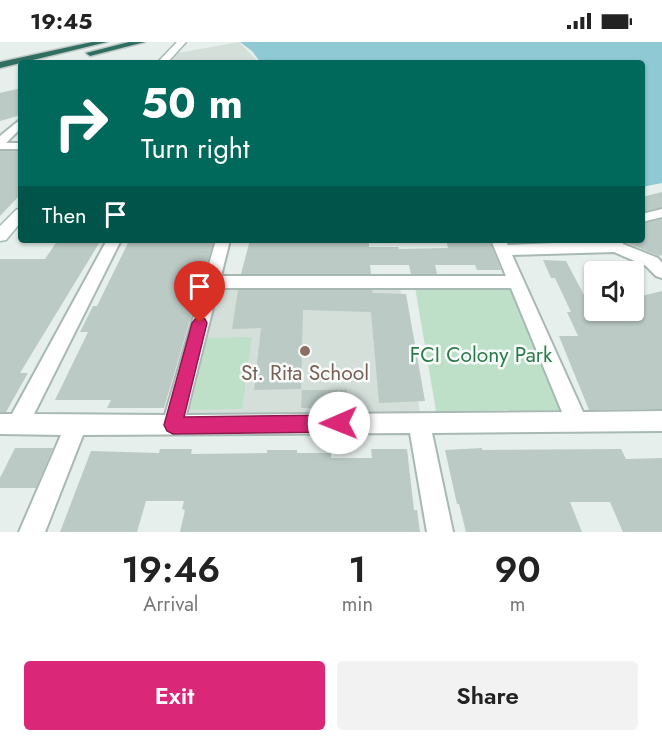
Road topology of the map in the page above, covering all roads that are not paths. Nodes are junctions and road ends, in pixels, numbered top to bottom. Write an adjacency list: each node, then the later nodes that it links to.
1 (103, 42): 4 (highway)
2 (141, 42): 6 (highway)
3 (182, 42): 7 (street)
4 (92, 43): 5 (highway)
5 (21, 60)
6 (62, 60)
7 (165, 60)
8 (18, 61): 9 (highway)
9 (0, 65)
10 (18, 71): 11 (highway)
11 (0, 75)
12 (18, 125): 13 (street)
13 (0, 143): 14 (street)
14 (18, 146)
15 (662, 213): 17 (street)
16 (18, 216): 18 (street)
17 (645, 217)
18 (0, 236)
19 (112, 243): 30 (street)
20 (222, 243): 25 (street)
21 (616, 243): 22 (street); 24 (street)
22 (583, 244): 23 (street)
23 (500, 245): 26 (street)
24 (659, 265)
25 (210, 282): 26 (street); 32 (street)
26 (517, 282): 28 (street)
27 (662, 420): 28 (street)
28 (577, 421): 29 (street)
29 (419, 423): 32 (street); 34 (street)
30 (8, 424): 31 (street)
31 (76, 425): 32 (street); 33 (street)
32 (173, 425)
33 (32, 532)
34 (440, 532)

